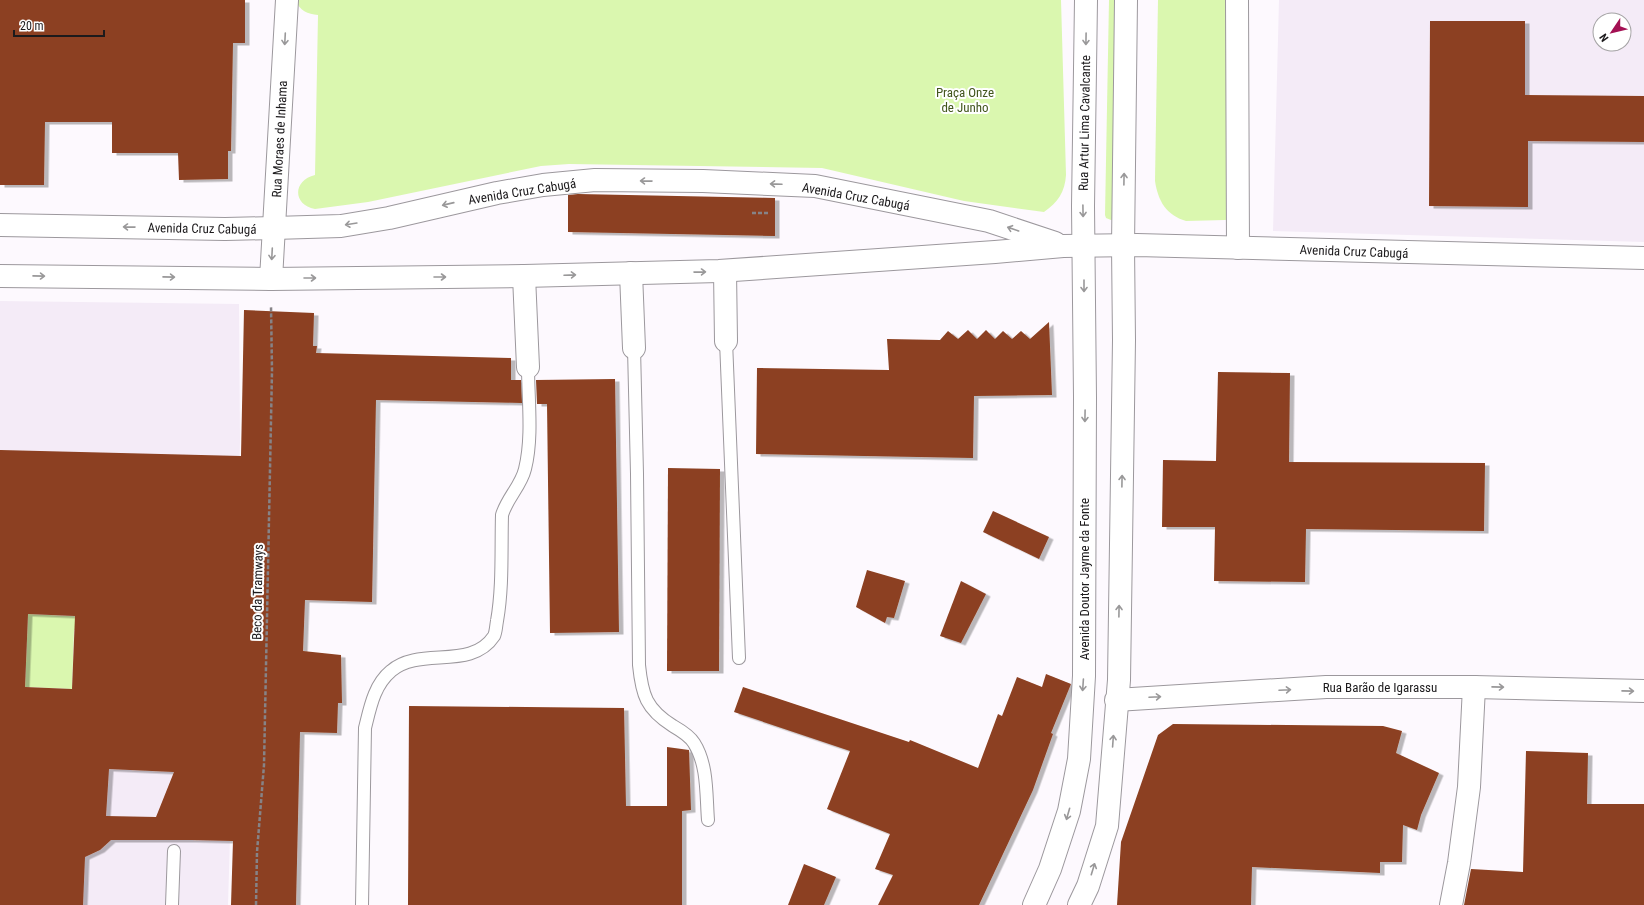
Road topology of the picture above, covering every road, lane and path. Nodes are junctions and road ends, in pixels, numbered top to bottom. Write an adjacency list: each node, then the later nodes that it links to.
1 (287, 0): 8 (main road, Rua Moraes de Inhama, one-way to 8)
2 (1086, 0): 9 (main road, Rua Artur Lima Cavalcante, one-way to 9)
3 (1126, 0): 10 (main road, one-way to 3)
4 (1237, 0): 11 (main road)
5 (775, 212): 6 (path)
6 (752, 213)
7 (0, 225): 8 (main road, Avenida Cruz Cabugá, one-way to 7)
8 (274, 228): 9 (main road, Avenida Cruz Cabugá, one-way to 8); 17 (main road, Rua Moraes de Inhama, one-way to 17)
9 (1074, 246): 10 (main road, Avenida Cruz Cabugá); 13 (main road, Avenida Cruz Cabugá); 30 (main road, Avenida Doutor Jayme da Fonte, one-way to 30)
10 (1123, 246): 11 (main road, Avenida Cruz Cabugá); 24 (main road, one-way to 10)
11 (1238, 248): 12 (main road, Avenida Cruz Cabugá)
12 (1644, 258)
13 (725, 271): 14 (main road, Avenida Cruz Cabugá, one-way to 13); 18 (main road)
14 (631, 273): 16 (main road, Avenida Cruz Cabugá, one-way to 14); 19 (main road)
15 (0, 276): 17 (main road, Avenida Cruz Cabugá, one-way to 17)
16 (524, 276): 17 (main road, Avenida Cruz Cabugá, one-way to 16); 20 (main road)
17 (271, 279): 28 (path, Beco da Tramways)
18 (726, 342): 21 (lane)
19 (634, 348): 25 (lane)
20 (528, 367): 29 (lane)
21 (739, 658)
22 (1474, 687): 23 (main road, Rua Barão de Igarassu, one-way to 23); 24 (main road, Rua Barão de Igarassu, one-way to 22); 32 (main road)
23 (1644, 691)
24 (1116, 700): 31 (main road, one-way to 24)
25 (708, 820)
26 (174, 852): 27 (lane)
27 (172, 905)
28 (256, 905)
29 (362, 905)
30 (1034, 905)
31 (1080, 905)
32 (1451, 905)

